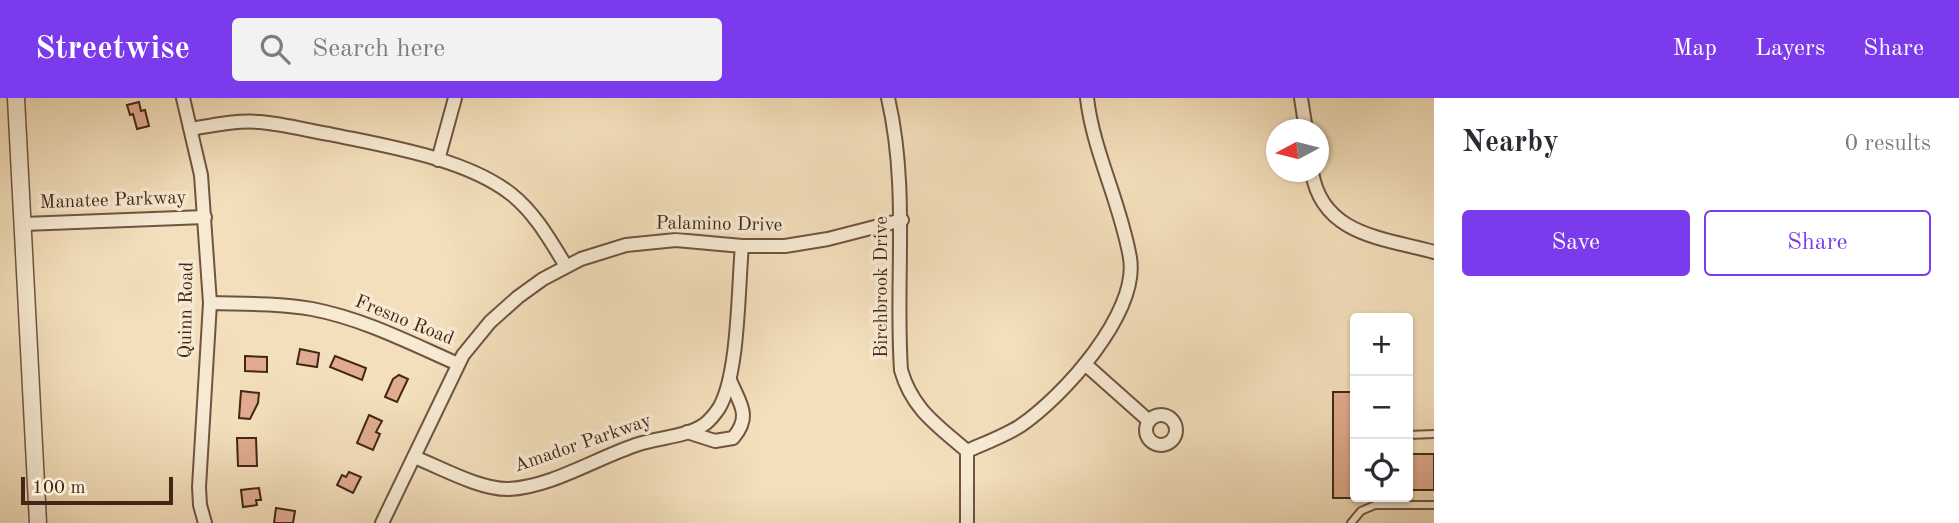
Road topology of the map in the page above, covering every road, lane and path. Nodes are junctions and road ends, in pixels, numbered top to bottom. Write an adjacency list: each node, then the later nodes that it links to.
1 (16, 98): 13 (street)
2 (183, 98): 8 (street, Quinn Road)
3 (455, 98): 9 (street)
4 (888, 98): 12 (street, Birchbrook Drive)
5 (1087, 98): 18 (street)
6 (1301, 98): 7 (street)
7 (1304, 119)
8 (191, 130): 9 (street); 11 (street, Quinn Road)
9 (439, 160): 16 (street)
10 (1315, 182): 15 (street)
11 (205, 217): 13 (street, Manatee Parkway); 17 (street, Quinn Road)
12 (902, 220): 14 (street, Palamino Drive); 25 (street, Birchbrook Drive)
13 (24, 224): 30 (street)
14 (742, 246): 16 (street, Palamino Drive); 20 (street, Amador Parkway)
15 (1434, 252)
16 (566, 266): 19 (street, Palamino Drive)
17 (211, 303): 19 (street, Fresno Road); 31 (street, Quinn Road)
18 (1085, 364): 21 (street); 25 (street)
19 (458, 365): 26 (street, Palamino Drive)
20 (730, 380): 22 (street, Amador Parkway); 22 (street, Amador Parkway)
21 (1149, 421)
22 (687, 432): 26 (street, Amador Parkway)
23 (1434, 434): 24 (lane)
24 (1413, 435)
25 (967, 451): 33 (street)
26 (414, 457): 32 (street, Palamino Drive)
27 (1379, 502): 34 (lane)
28 (1394, 502): 29 (lane)
29 (1434, 505)
30 (38, 523)
31 (205, 523)
32 (382, 523)
33 (967, 523)
34 (1351, 523)

